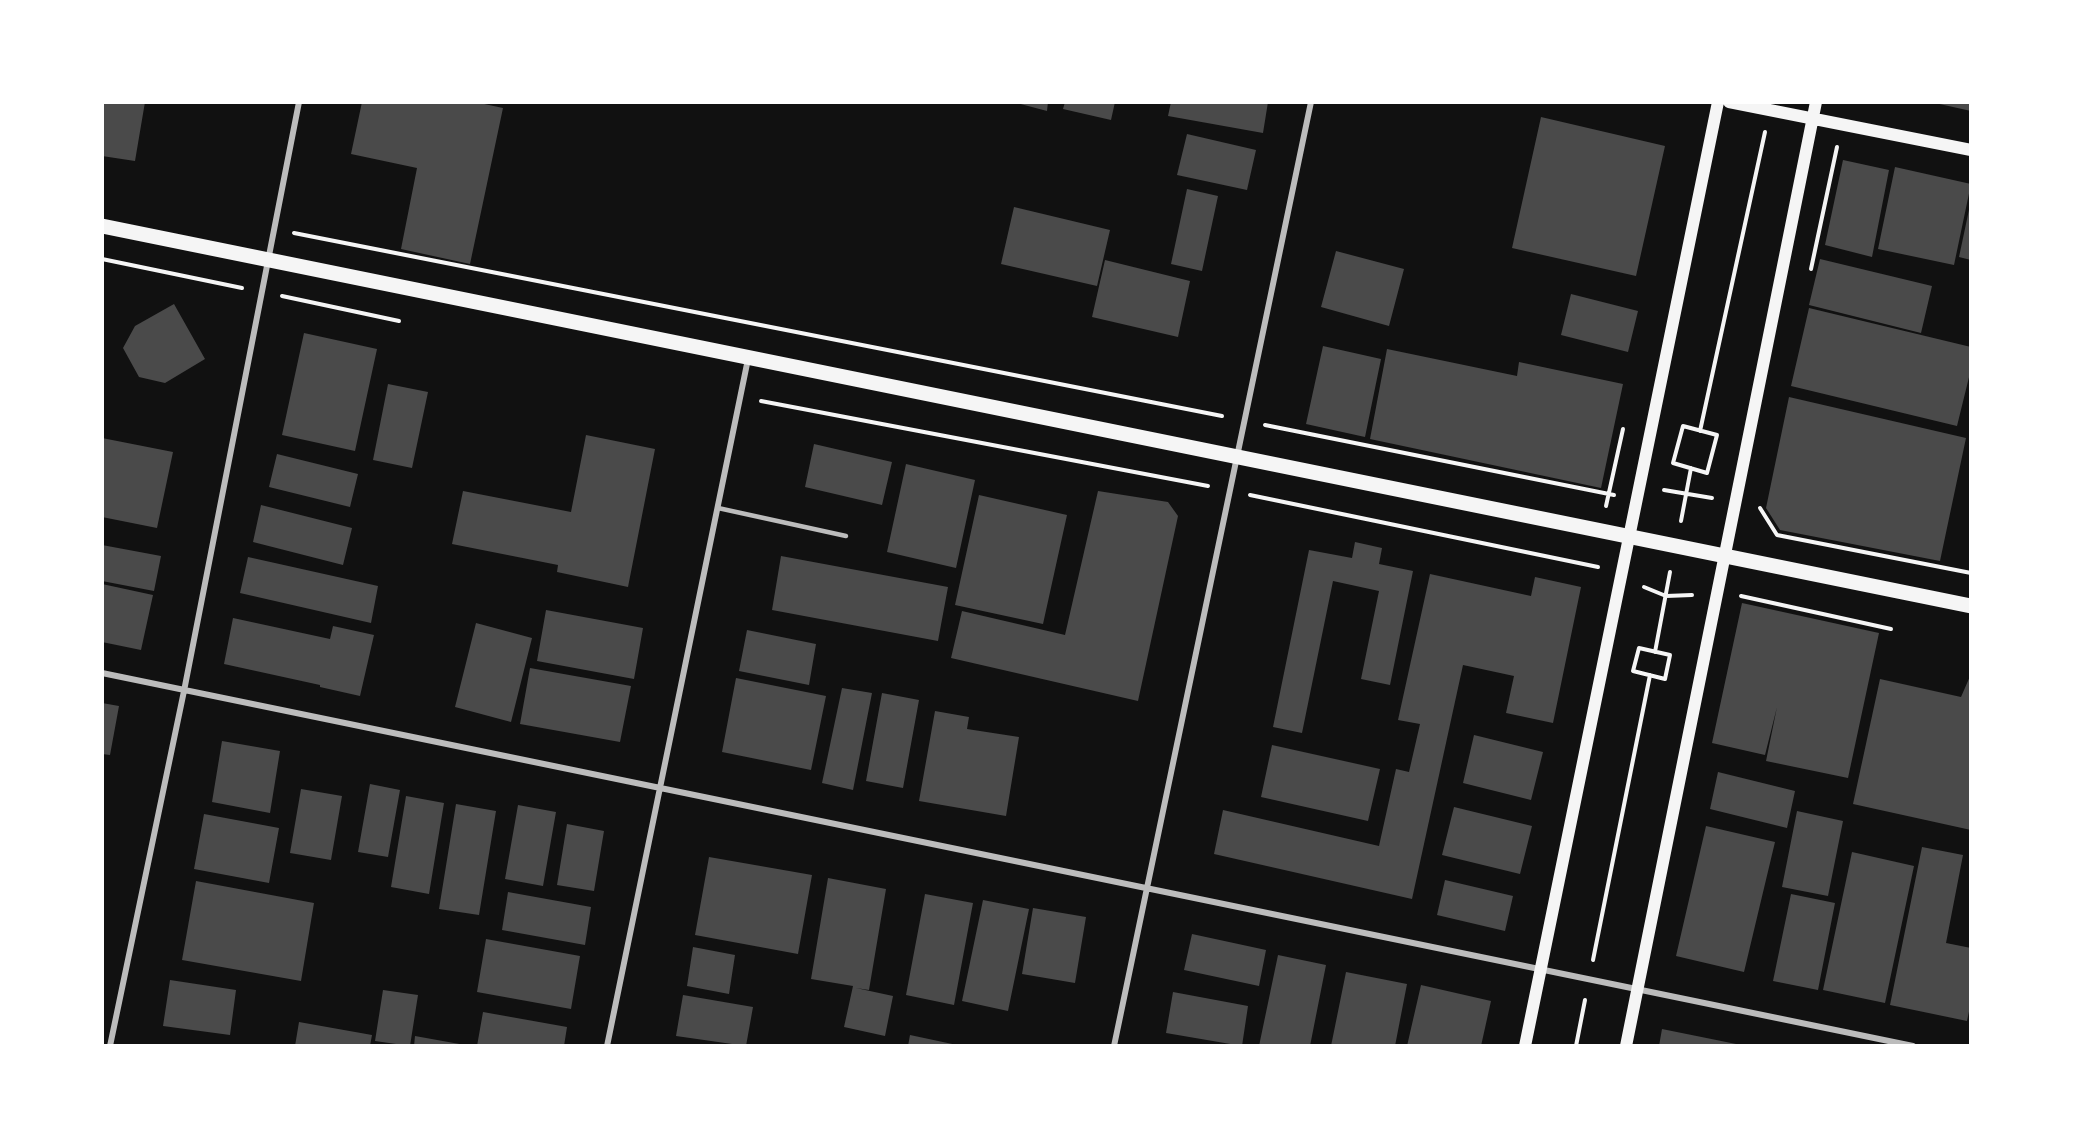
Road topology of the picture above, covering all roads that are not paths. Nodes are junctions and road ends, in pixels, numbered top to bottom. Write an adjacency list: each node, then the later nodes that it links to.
1 (299, 102): 9 (street)
2 (1311, 102): 11 (street)
3 (1718, 102): 14 (main road)
4 (1730, 102): 6 (main road)
5 (1816, 102): 6 (main road)
6 (1813, 117): 7 (main road); 15 (main road)
7 (1971, 150)
8 (102, 226): 9 (main road)
9 (267, 260): 10 (main road); 18 (street)
10 (748, 358): 11 (main road); 12 (street)
11 (1239, 457): 14 (main road); 20 (street)
12 (718, 508): 13 (lane); 19 (street)
13 (846, 536)
14 (1629, 536): 15 (main road); 21 (main road)
15 (1724, 554): 16 (main road); 22 (main road)
16 (1971, 606)
17 (102, 673): 18 (street)
18 (184, 690): 19 (street); 23 (street)
19 (660, 789): 20 (street); 24 (street)
20 (1148, 888): 21 (street); 25 (street)
21 (1541, 969): 22 (street); 26 (main road)
22 (1637, 989): 27 (main road); 28 (street)
23 (110, 1046)
24 (607, 1046)
25 (1114, 1046)
26 (1525, 1046)
27 (1626, 1046)
28 (1913, 1046)

